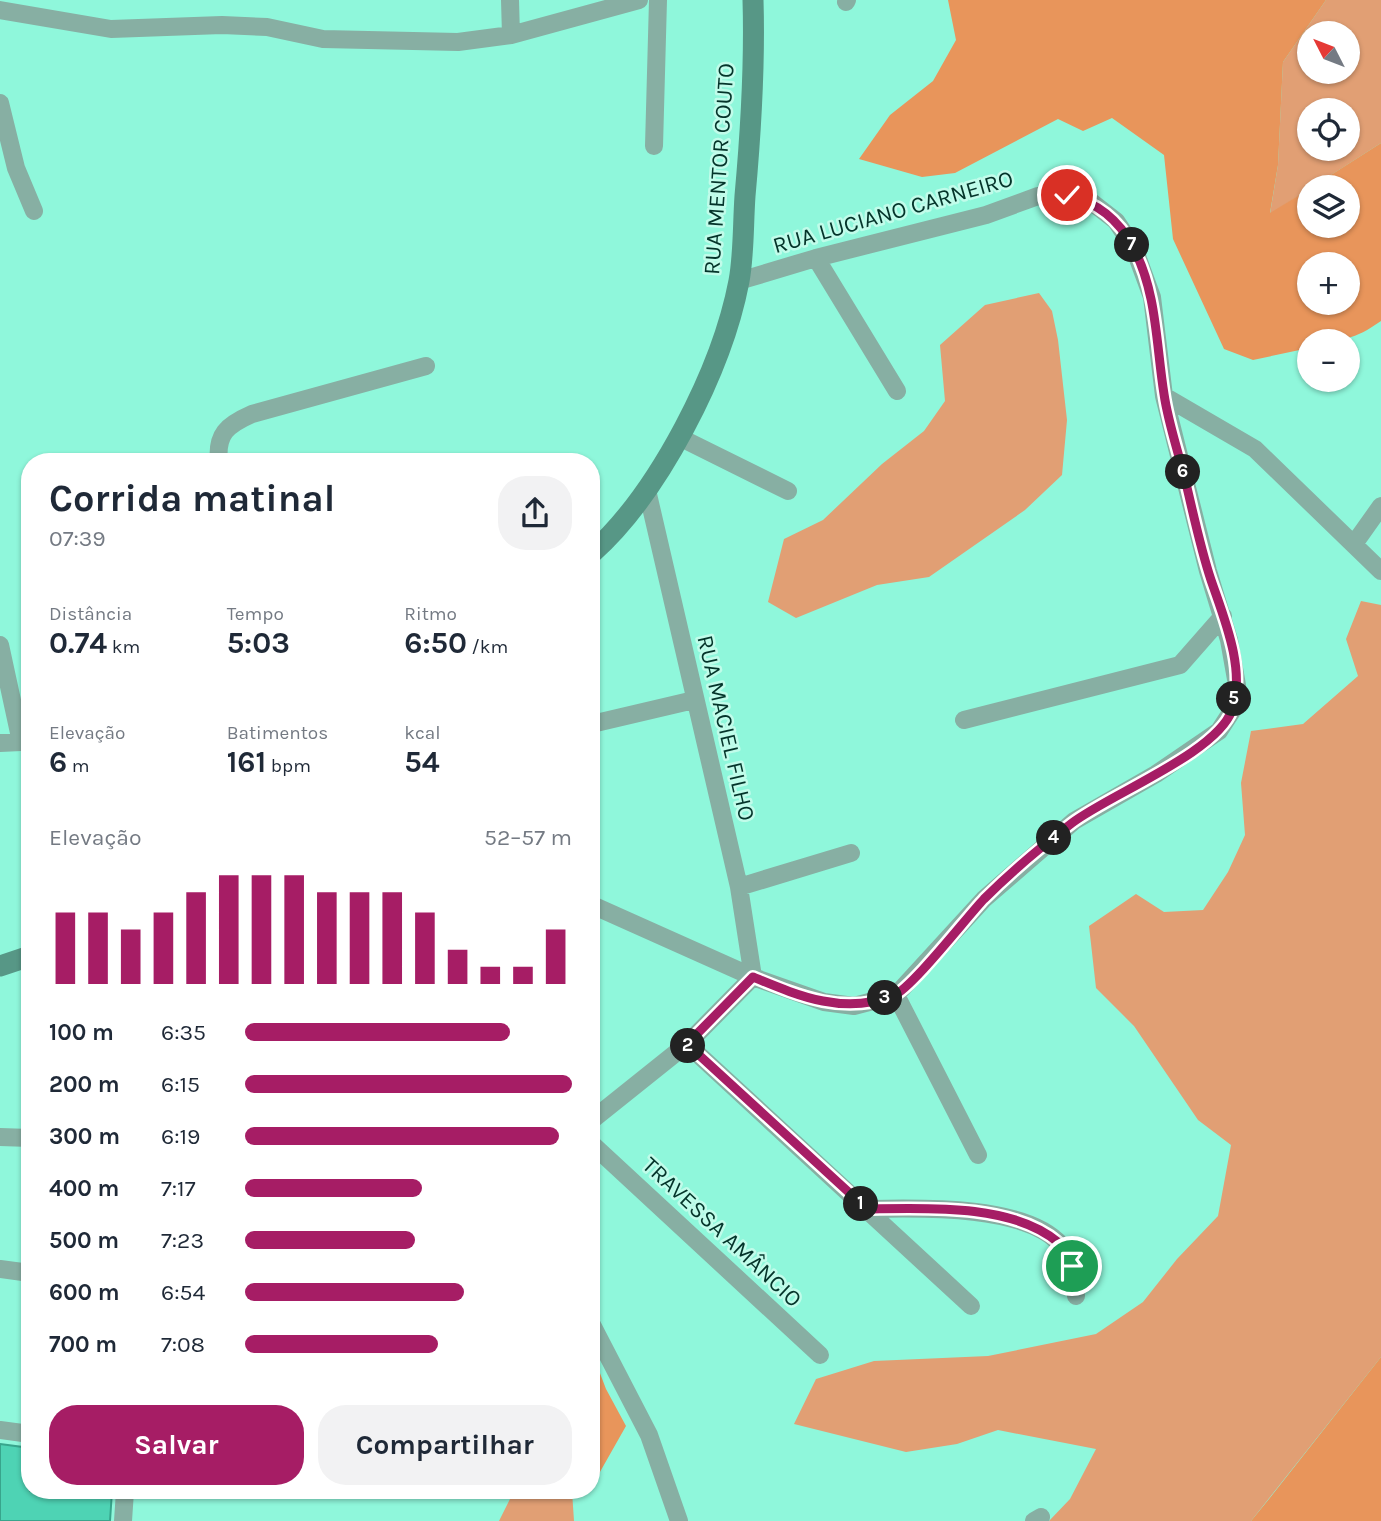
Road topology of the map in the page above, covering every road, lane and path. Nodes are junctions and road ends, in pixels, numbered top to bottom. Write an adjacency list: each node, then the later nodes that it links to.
1 (510, 0): 6 (street)
2 (639, 0): 6 (street)
3 (658, 0): 8 (street)
4 (753, 0): 11 (street, RUA MENTOR COUTO)
5 (0, 10): 6 (street)
6 (511, 35)
7 (0, 103): 9 (street)
8 (654, 146)
9 (34, 211)
10 (816, 258): 11 (street, RUA LUCIANO CARNEIRO); 13 (street); 14 (street, RUA LUCIANO CARNEIRO)
11 (739, 281): 15 (street, RUA MENTOR COUTO)
12 (426, 366): 16 (street)
13 (897, 391)
14 (1164, 396): 20 (street); 23 (street, RUA LUCIANO CARNEIRO)
15 (679, 438): 17 (street, RUA MENTOR COUTO); 18 (street)
16 (219, 453)
17 (647, 490): 21 (street, RUA MENTOR COUTO); 25 (street, RUA MACIEL FILHO)
18 (788, 491)
19 (1381, 506): 20 (street)
20 (1354, 544): 22 (street)
21 (600, 546)
22 (1381, 571)
23 (1223, 616): 26 (street); 35 (street, RUA LUCIANO CARNEIRO)
24 (0, 645): 28 (street)
25 (694, 700): 27 (street); 30 (street, RUA MACIEL FILHO)
26 (964, 720)
27 (600, 722)
28 (0, 743)
29 (851, 853): 30 (street)
30 (739, 887): 34 (street, RUA MACIEL FILHO)
31 (600, 909): 34 (street)
32 (21, 959): 33 (street)
33 (0, 966)
34 (753, 977): 35 (street); 36 (street)
35 (896, 995): 41 (street)
36 (687, 1044): 37 (street); 42 (street)
37 (600, 1113)
38 (0, 1137): 39 (street)
39 (21, 1138)
40 (600, 1151): 48 (street, TRAVESSA AMÂNCIO)
41 (978, 1155)
42 (867, 1209): 45 (street); 46 (street)
43 (0, 1269): 44 (street)
44 (21, 1272)
45 (1076, 1296)
46 (971, 1306)
47 (600, 1340): 53 (street)
48 (820, 1355)
49 (0, 1430): 50 (street)
50 (21, 1433)
51 (124, 1499): 52 (street)
52 (123, 1521)
53 (680, 1521)

